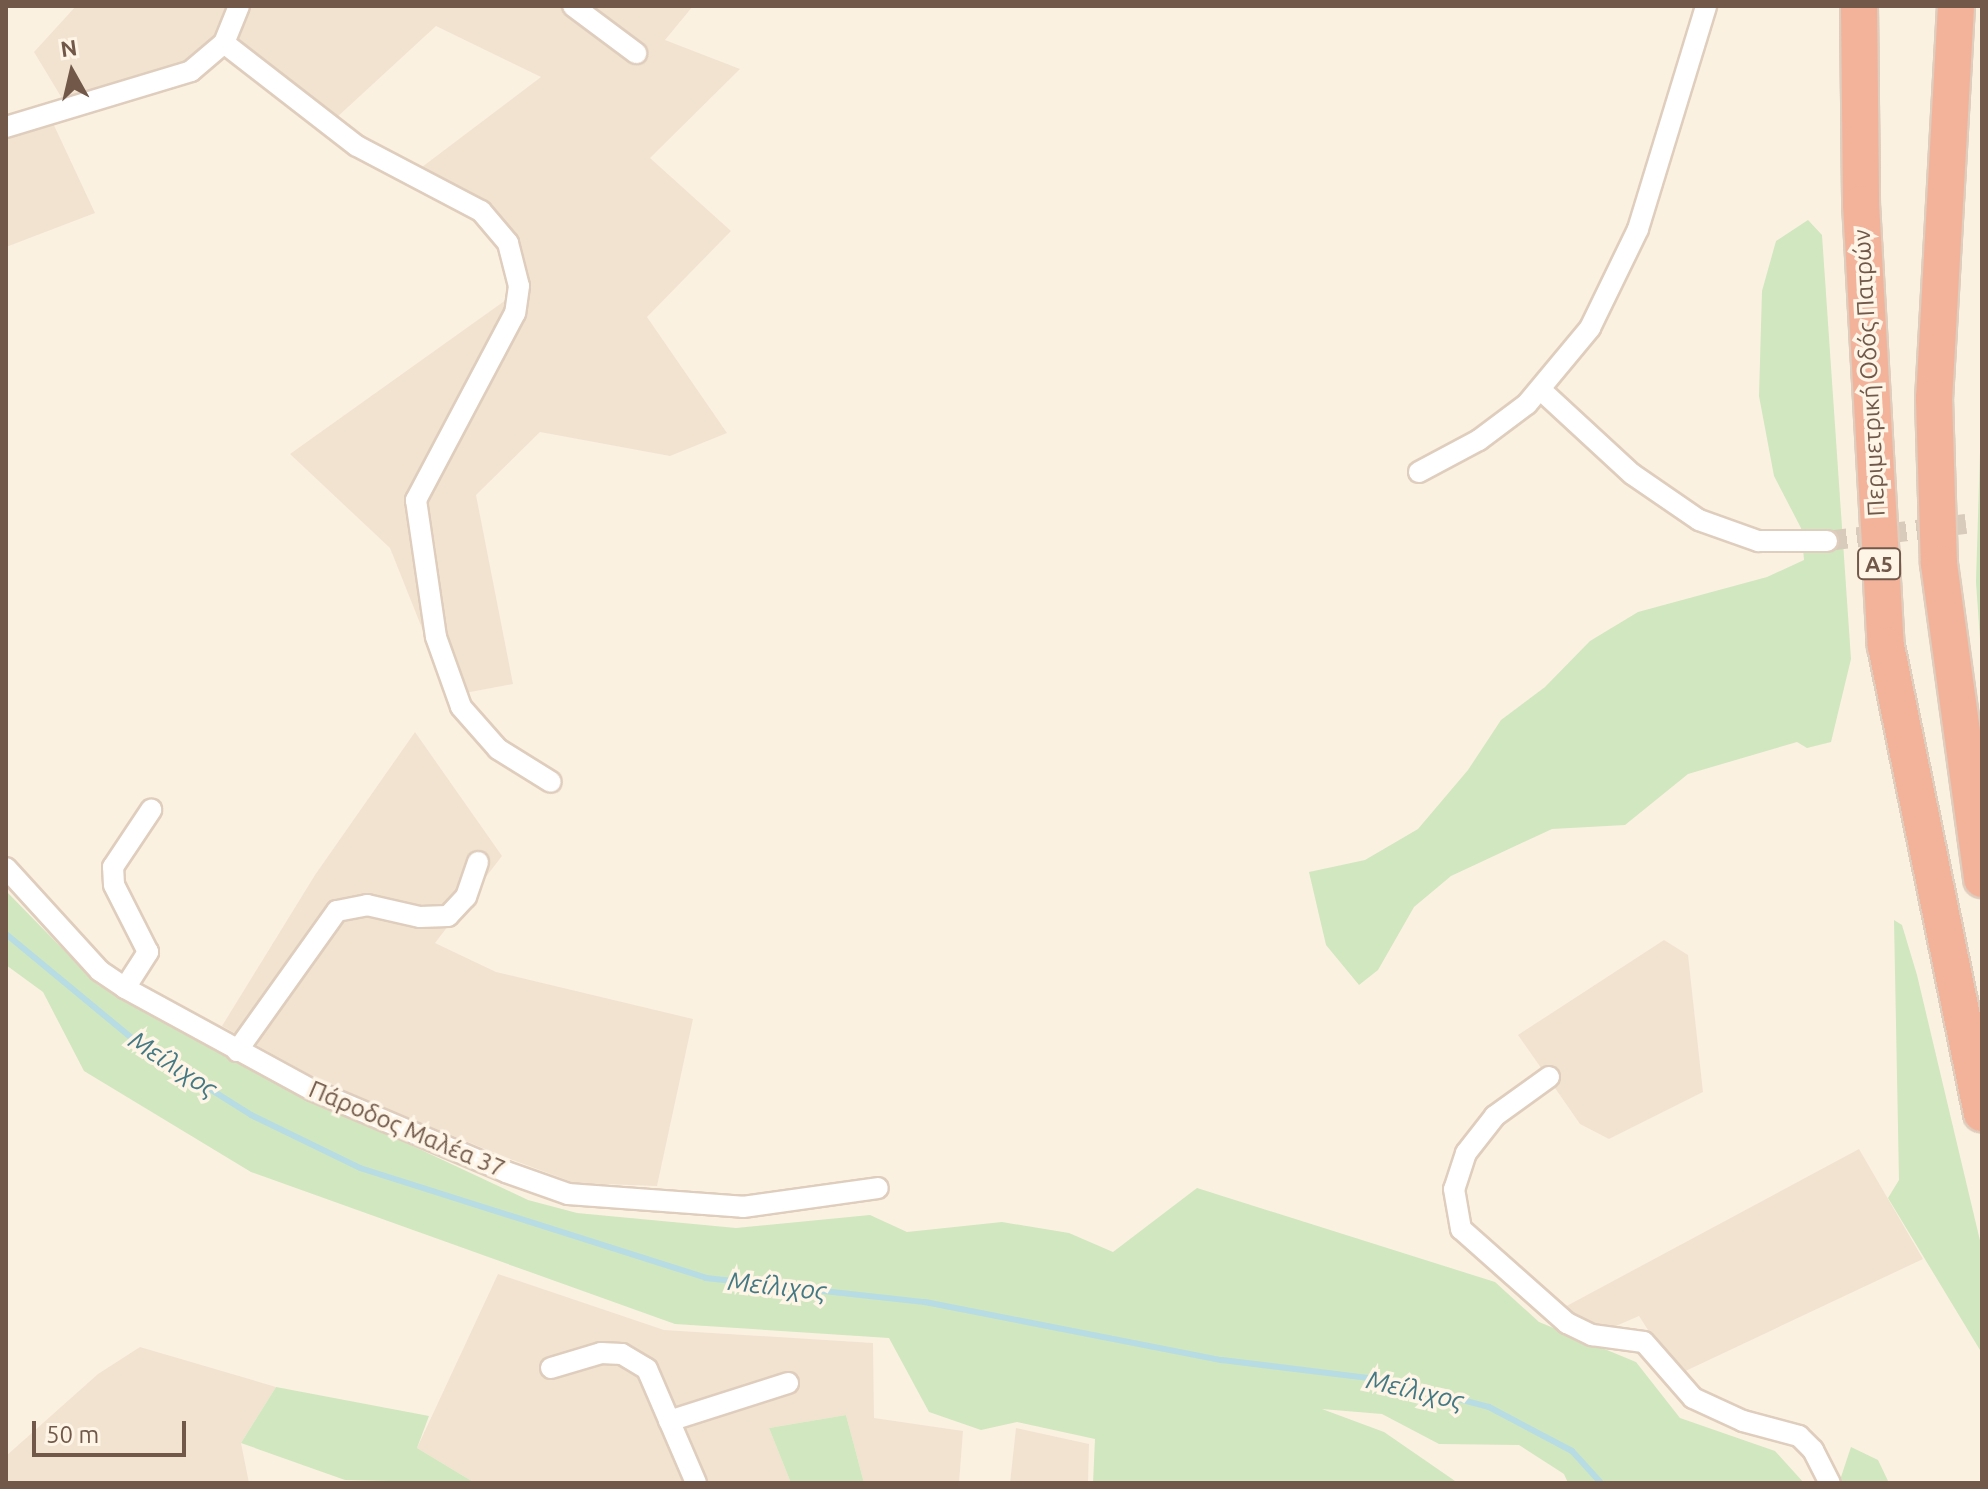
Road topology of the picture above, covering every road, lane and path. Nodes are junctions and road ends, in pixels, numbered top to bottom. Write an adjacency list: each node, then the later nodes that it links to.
1 (239, 6): 6 (street)
2 (573, 6): 7 (street)
3 (1706, 6): 9 (street)
4 (1859, 6): 20 (highway, Περιμετρική Οδός Πατρών / Α5)
5 (1956, 6): 16 (highway)
6 (224, 43): 8 (street); 12 (street)
7 (636, 53)
8 (6, 127)
9 (1542, 391): 10 (street); 11 (street)
10 (1419, 472)
11 (1827, 541)
12 (551, 782)
13 (151, 810): 17 (street)
14 (478, 862): 18 (street)
15 (6, 868): 17 (street, Πάροδος Μαλέα 37)
16 (1982, 879)
17 (125, 988): 18 (street, Πάροδος Μαλέα 37)
18 (237, 1051): 21 (street, Πάροδος Μαλέα 37)
19 (1549, 1077): 26 (street)
20 (1982, 1113)
21 (878, 1188)
22 (551, 1368): 24 (street)
23 (788, 1383): 24 (street)
24 (669, 1421): 25 (street)
25 (696, 1483)
26 (1830, 1483)

